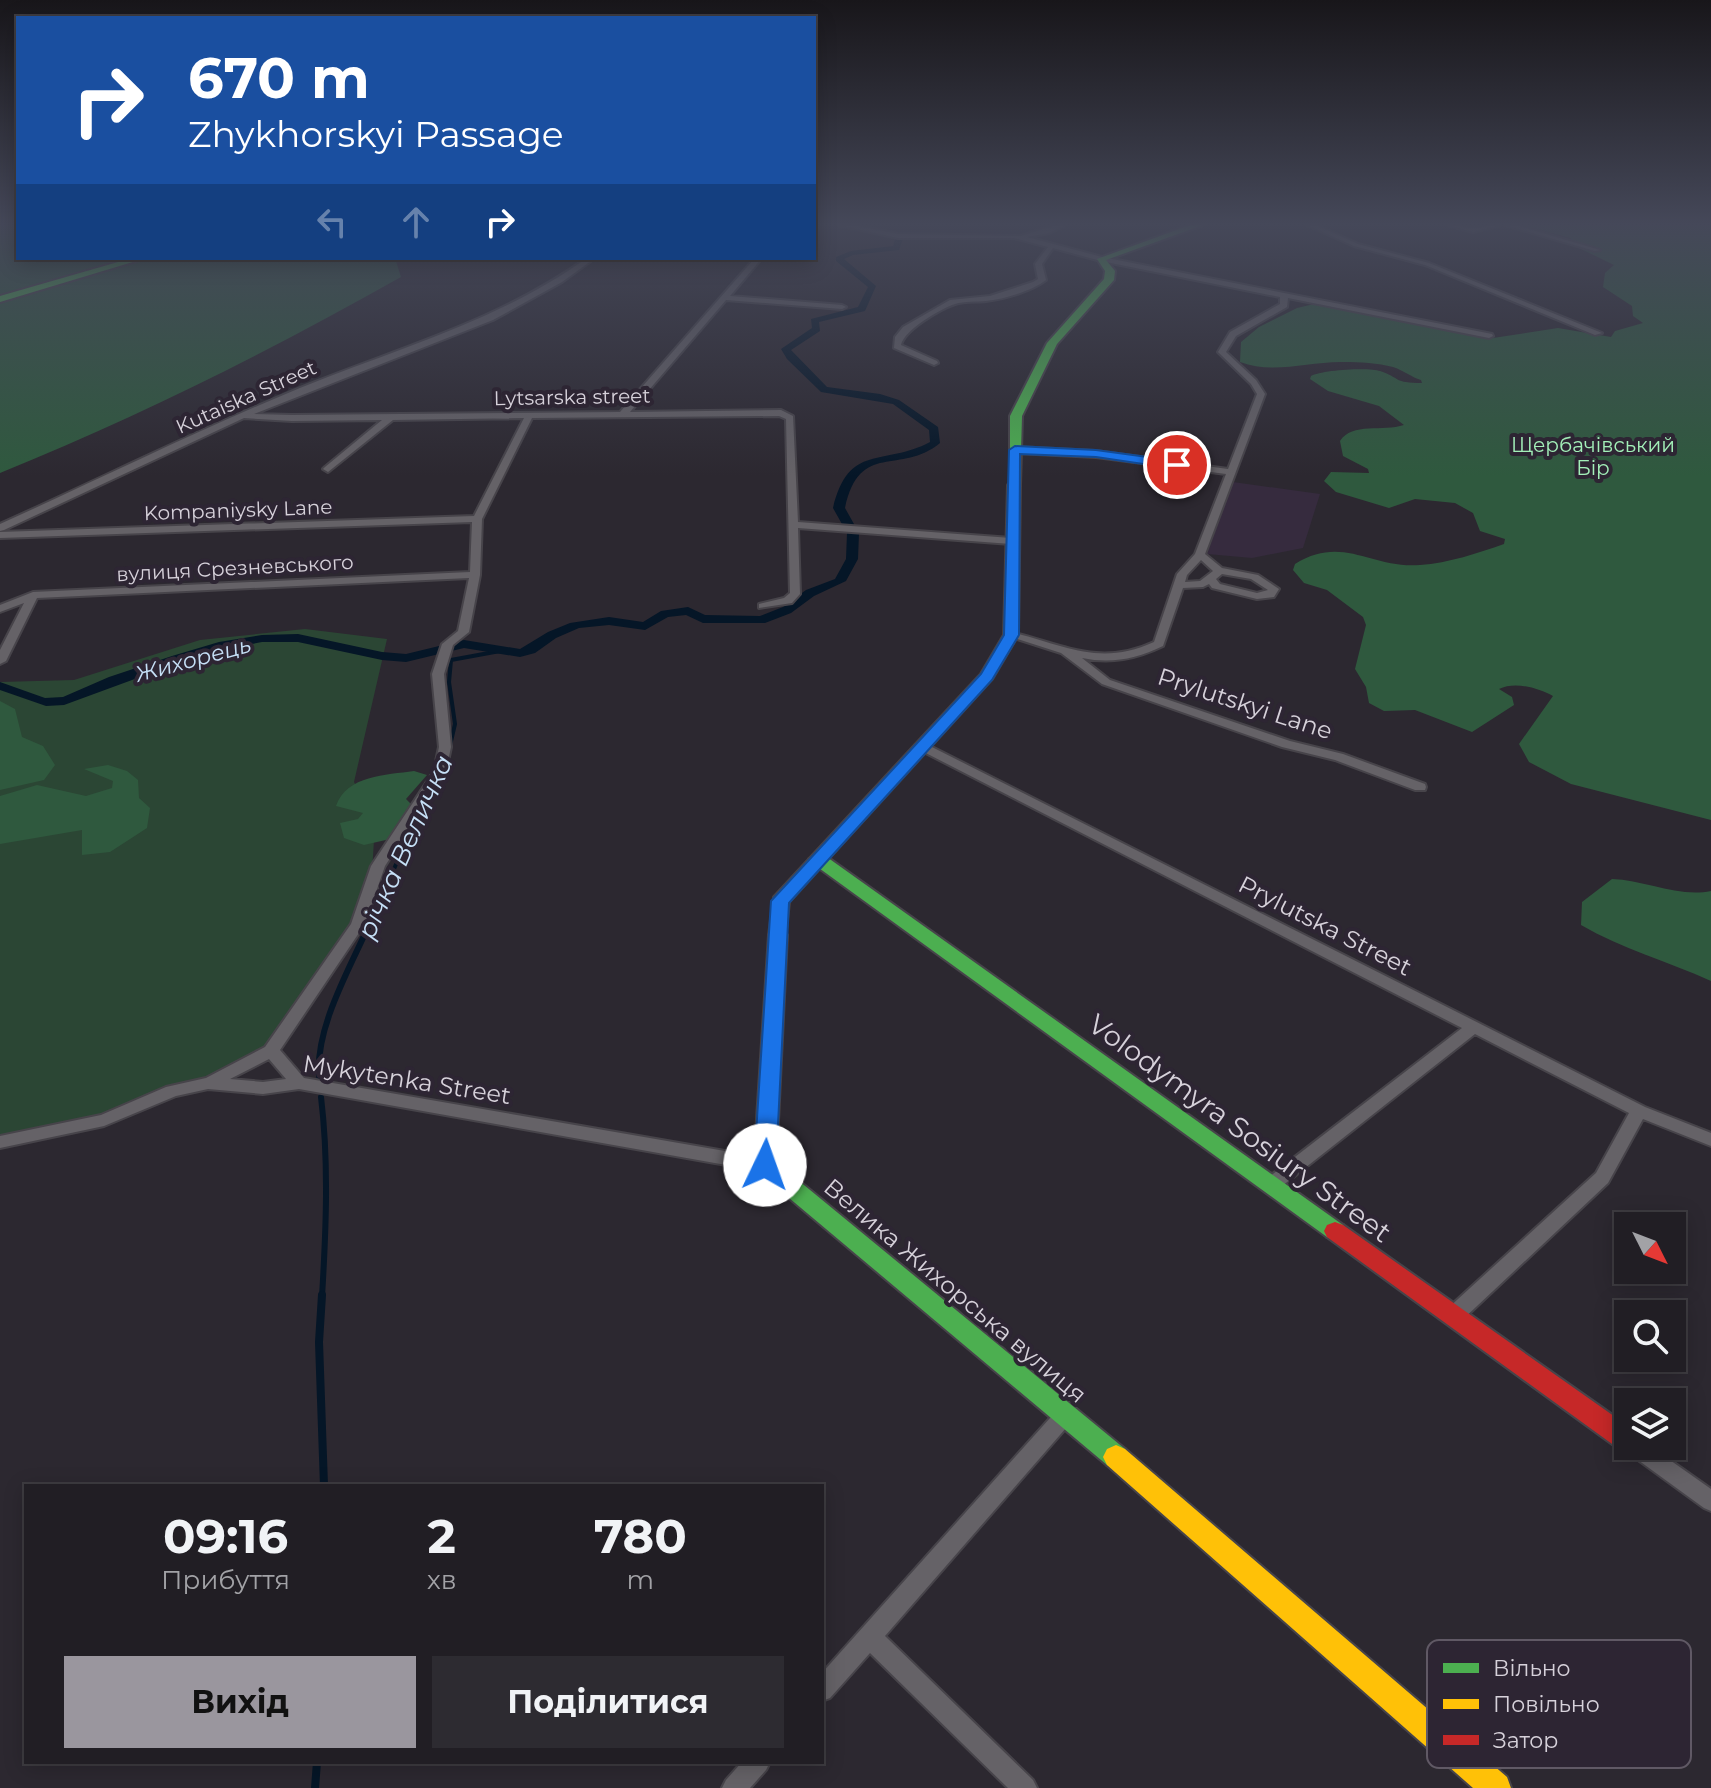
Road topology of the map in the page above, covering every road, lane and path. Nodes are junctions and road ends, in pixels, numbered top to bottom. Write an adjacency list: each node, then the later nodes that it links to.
1 (510, 308): 12 (street, Kutaiska Street)
2 (717, 308): 11 (street)
3 (942, 308): 10 (street)
4 (1083, 308): 15 (main road)
5 (1278, 308): 17 (street)
6 (1348, 308): 9 (street)
7 (1537, 308): 8 (street)
8 (1598, 333)
9 (1489, 336)
10 (934, 363)
11 (624, 413): 13 (street, Lytsarska street); 19 (street, Lytsarska street)
12 (246, 416): 14 (street, Lytsarska street); 20 (street, Kutaiska Street)
13 (529, 416): 14 (street, Lytsarska street); 18 (street)
14 (391, 417): 16 (street)
15 (1015, 450): 17 (street); 22 (main road)
16 (328, 469)
17 (1230, 472): 23 (street)
18 (477, 519): 21 (street, Kompaniysky Lane); 24 (street)
19 (795, 525): 22 (street); 27 (street, Lytsarska street)
20 (0, 528)
21 (0, 535)
22 (1011, 541): 29 (main road)
23 (1200, 555): 25 (street); 25 (street)
24 (475, 575): 26 (street, вулиця Срезневського); 36 (street)
25 (1178, 585): 30 (street)
26 (33, 595): 28 (street, вулиця Срезневського); 31 (street)
27 (763, 606)
28 (0, 609)
29 (1011, 635): 30 (street); 32 (main road)
30 (1065, 651): 33 (street, Prylutskyi Lane)
31 (0, 661)
32 (922, 746): 34 (main road); 35 (street, Prylutska Street)
33 (1420, 787)
34 (818, 859): 42 (main road); 43 (main road, Volodymyra Sosiury Street)
35 (1475, 1026): 39 (street, Prylutska Street); 43 (street)
36 (271, 1051): 37 (street); 38 (street)
37 (208, 1083): 38 (street, Mykytenka Street); 41 (street, Mykytenka Street)
38 (299, 1083): 42 (street, Mykytenka Street)
39 (1639, 1111): 40 (street, Prylutska Street); 44 (street)
40 (1711, 1140)
41 (0, 1142)
42 (765, 1165): 45 (main road, Велика Жихорська вулиця)
43 (1271, 1185): 44 (main road, Volodymyra Sosiury Street)
44 (1453, 1316): 46 (main road, Volodymyra Sosiury Street)
45 (1066, 1414): 49 (street); 51 (main road, Велика Жихорська вулиця)
46 (1614, 1431)
47 (1654, 1460): 48 (street)
48 (1711, 1501)
49 (870, 1637): 50 (street); 55 (street)
50 (824, 1688)
51 (1427, 1728)
52 (756, 1764): 54 (street)
53 (1473, 1768): 56 (main road, Велика Жихорська вулиця)
54 (734, 1788)
55 (1025, 1788)
56 (1496, 1788)

